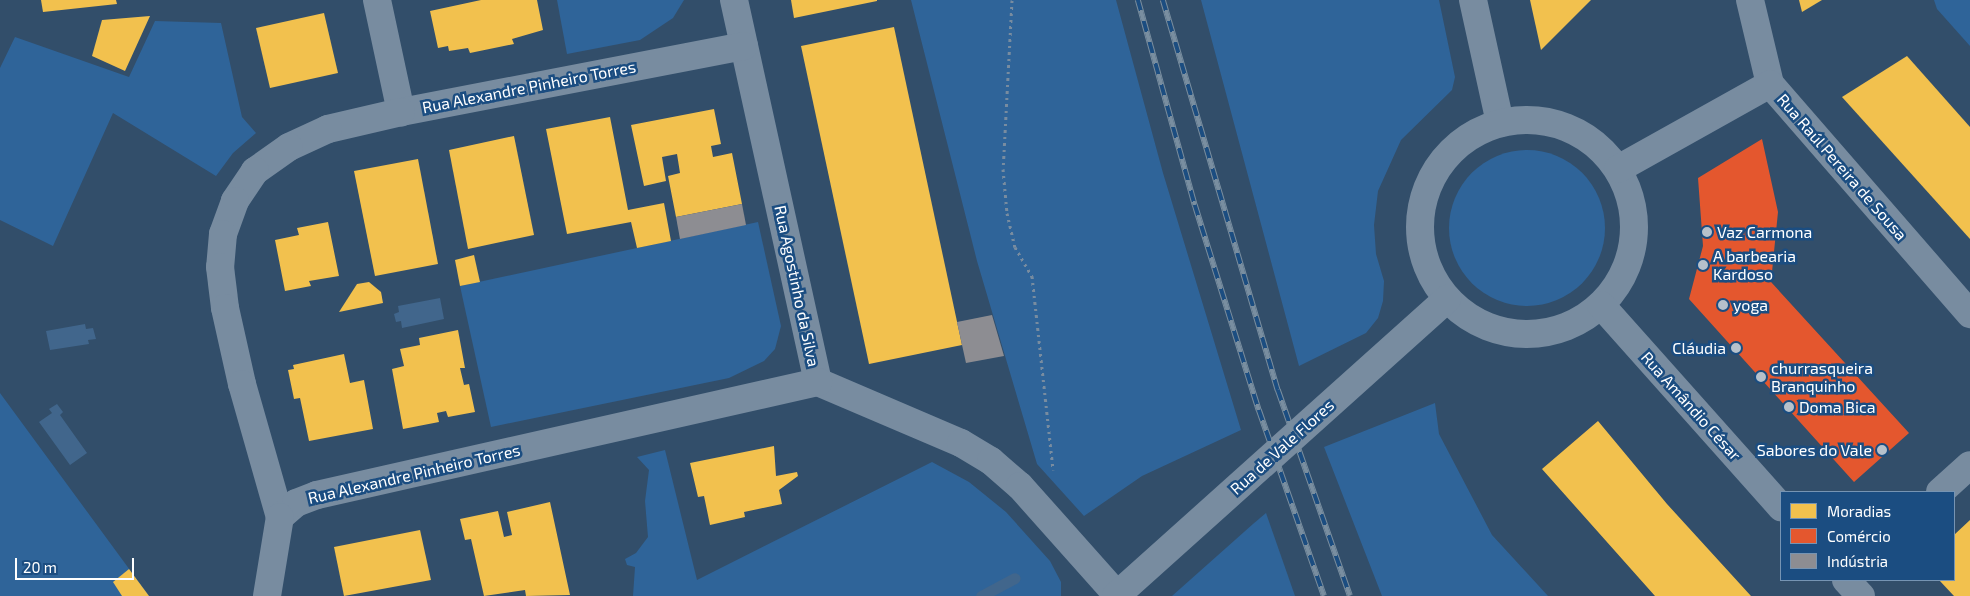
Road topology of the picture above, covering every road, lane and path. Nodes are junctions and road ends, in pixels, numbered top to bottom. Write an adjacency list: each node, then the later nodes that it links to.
1 (377, 0): 8 (street)
2 (734, 0): 6 (street, Rua Agostinho da Silva)
3 (1012, 0): 19 (path)
4 (1473, 0): 9 (street)
5 (1750, 0): 7 (street, Rua Raúl Pereira de Sousa)
6 (744, 46): 8 (street, Rua Alexandre Pinheiro Torres); 14 (street, Rua Agostinho da Silva)
7 (1770, 84): 10 (street); 13 (street, Rua Raúl Pereira de Sousa)
8 (402, 112): 18 (street, Rua Alexandre Pinheiro Torres)
9 (1500, 123): 10 (street); 11 (street)
10 (1618, 169): 12 (street)
11 (1447, 299): 12 (street); 22 (street, Rua de Vale Flores)
12 (1601, 305): 17 (street, Rua Amândio César)
13 (1970, 314)
14 (818, 382): 18 (street, Rua Alexandre Pinheiro Torres); 19 (street, Rua Agostinho da Silva)
15 (1970, 465): 16 (street)
16 (1941, 491)
17 (1780, 506)
18 (280, 517): 21 (street)
19 (1053, 521): 22 (street, Rua Agostinho da Silva)
20 (1847, 581): 23 (street)
21 (267, 596)
22 (1116, 596)
23 (1861, 596)

